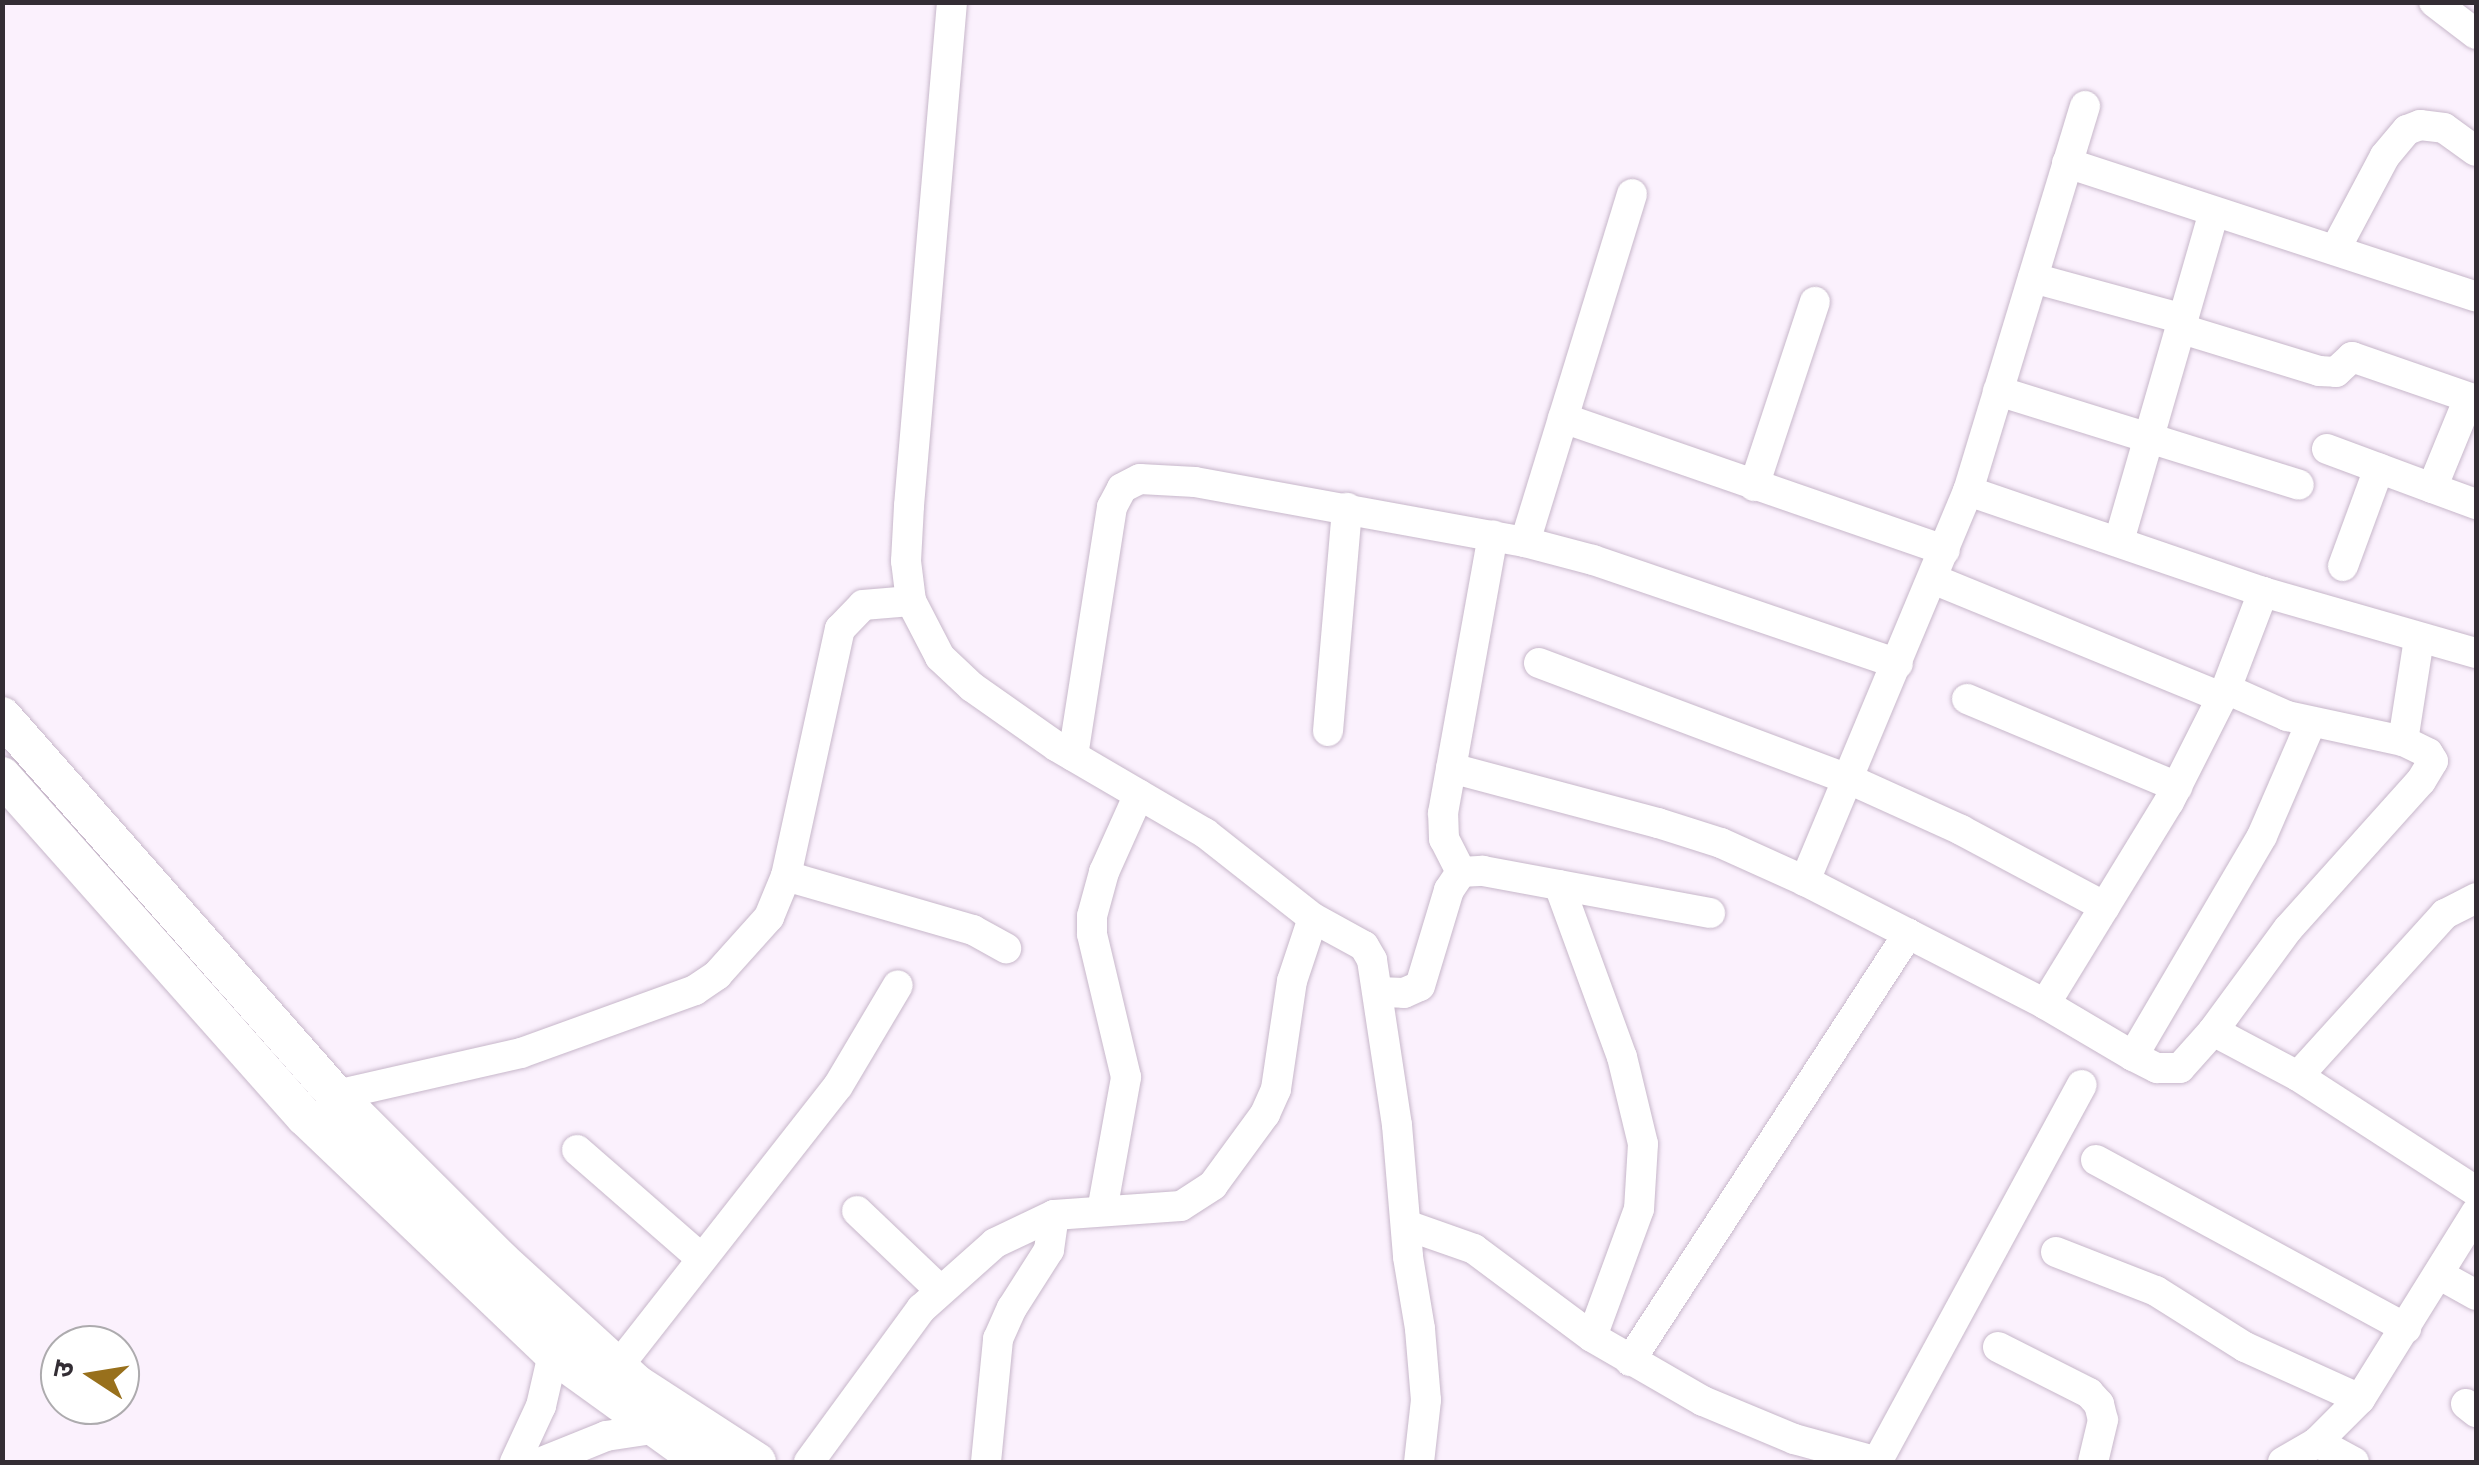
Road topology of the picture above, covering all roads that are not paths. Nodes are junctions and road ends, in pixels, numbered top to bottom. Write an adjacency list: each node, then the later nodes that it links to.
1 (952, 2): 33 (street)
2 (2434, 2): 3 (street)
3 (2476, 34)
4 (2085, 106): 6 (street)
5 (2476, 151): 9 (street)
6 (2067, 162): 8 (street); 10 (street)
7 (1632, 194): 16 (street)
8 (2214, 212): 9 (street); 13 (street)
9 (2335, 250): 11 (street)
10 (2033, 278): 13 (street); 14 (street)
11 (2476, 297)
12 (1815, 302): 20 (street)
13 (2183, 324): 15 (street); 17 (street)
14 (1998, 390): 17 (street); 23 (street)
15 (2473, 399): 22 (street)
16 (1562, 418): 20 (street); 27 (street)
17 (2151, 439): 21 (street); 28 (street)
18 (2327, 450): 19 (street)
19 (2379, 468): 22 (street); 30 (street)
20 (1754, 486): 29 (street)
21 (2299, 486)
22 (2432, 488): 24 (street)
23 (1968, 491): 28 (street); 29 (street)
24 (2476, 504)
25 (1347, 508): 26 (street); 42 (street); 44 (street)
26 (1493, 534): 27 (street); 45 (street)
27 (1524, 542): 37 (street)
28 (2119, 542): 32 (street)
29 (1945, 550): 31 (street)
30 (2343, 566)
31 (1933, 579): 37 (street); 38 (street)
32 (2263, 592): 34 (street); 38 (street)
33 (911, 601): 44 (street); 51 (street)
34 (2419, 639): 35 (street); 43 (street)
35 (2476, 652)
36 (1539, 662): 47 (street)
37 (1898, 664): 47 (street)
38 (2224, 693): 41 (street); 48 (street)
39 (1967, 699): 48 (street)
40 (2, 716): 67 (main road)
41 (2311, 723): 43 (street); 64 (street)
42 (1328, 731)
43 (2403, 741): 63 (street)
44 (1073, 756): 49 (street)
45 (1450, 768): 50 (street); 52 (street)
46 (2, 776): 84 (main road)
47 (1850, 780): 52 (street); 55 (street)
48 (2176, 787): 55 (street)
49 (1140, 794): 57 (street); 71 (street)
50 (1462, 872): 53 (street); 61 (street)
51 (786, 876): 59 (street); 67 (street)
52 (1805, 882): 58 (street)
53 (1559, 885): 56 (street); 82 (street)
54 (2476, 898): 65 (street)
55 (2105, 907): 62 (street)
56 (1710, 912)
57 (1314, 918): 61 (street); 71 (street)
58 (1908, 934): 62 (street); 85 (street)
59 (1006, 948)
60 (898, 985): 77 (street)
61 (1379, 992): 75 (street)
62 (2044, 1004): 64 (street)
63 (2213, 1032): 64 (street); 65 (street)
64 (2133, 1056)
65 (2298, 1076): 70 (street)
66 (2082, 1085): 98 (street)
67 (336, 1095): 86 (main road)
68 (577, 1150): 77 (street)
69 (2096, 1160): 81 (street)
70 (2476, 1191)
71 (1102, 1211): 74 (street)
72 (857, 1212): 79 (street)
73 (2476, 1213): 78 (street)
74 (1054, 1215): 79 (street); 96 (street)
75 (1406, 1225): 82 (street); 97 (street)
76 (2056, 1252): 87 (street)
77 (702, 1258): 86 (street)
78 (2440, 1274): 80 (street); 81 (street)
79 (940, 1290): 95 (street)
80 (2476, 1295)
81 (2406, 1328): 87 (street)
82 (1592, 1337): 85 (street)
83 (1998, 1347): 99 (street)
84 (552, 1354): 86 (main road); 91 (street)
85 (1630, 1361): 90 (street)
86 (608, 1378): 88 (main road); 94 (main road)
87 (2360, 1399): 89 (street)
88 (652, 1429): 92 (street); 93 (main road)
89 (2318, 1442): 100 (street); 101 (street)
90 (1829, 1457): 98 (street)
91 (515, 1462)
92 (542, 1462)
93 (702, 1462)
94 (757, 1462)
95 (809, 1462)
96 (986, 1462)
97 (1419, 1462)
98 (1878, 1462)
99 (2093, 1462)
100 (2282, 1462)
101 (2354, 1462)

